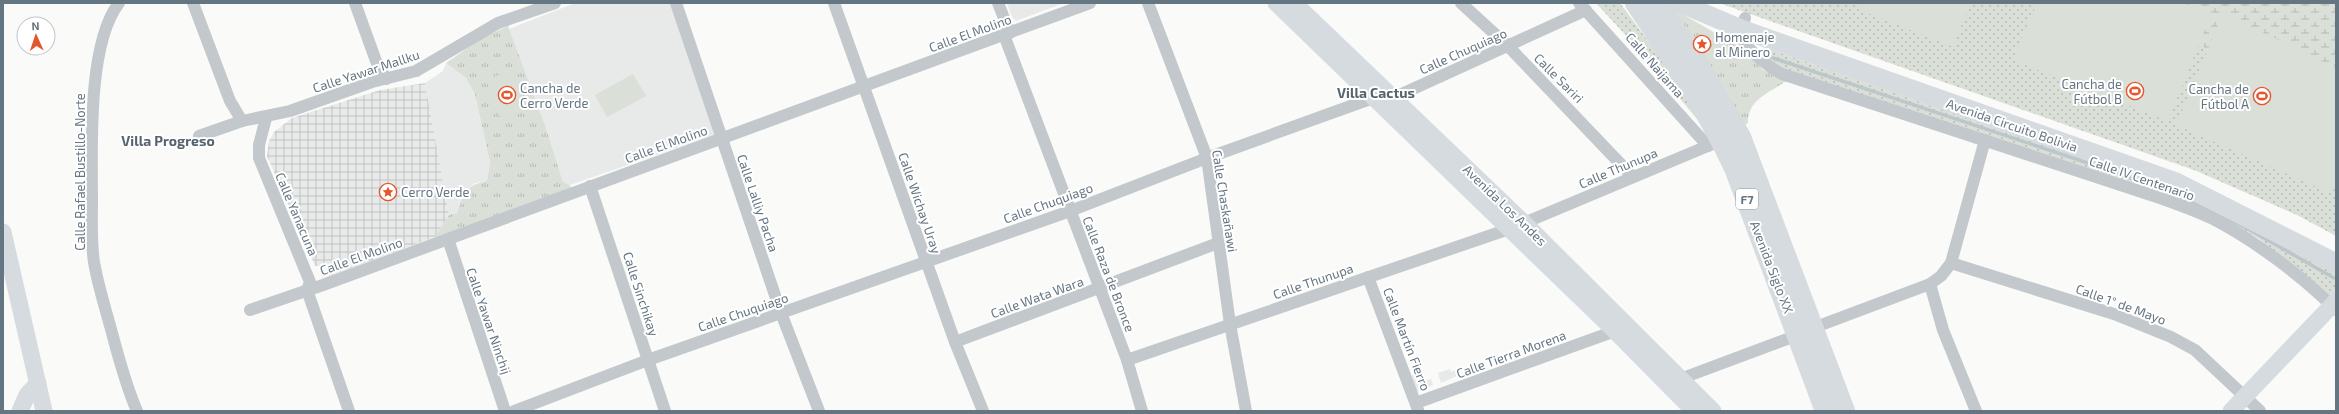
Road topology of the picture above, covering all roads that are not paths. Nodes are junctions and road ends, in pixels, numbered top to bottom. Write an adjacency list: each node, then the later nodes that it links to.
1 (119, 3): 63 (street, Calle Rafael Bustillo-Norte)
2 (193, 3): 27 (street)
3 (355, 3): 22 (street)
4 (555, 3): 18 (street, Calle Yawar Mallku)
5 (676, 3): 29 (street, Calle Lalliy Pacha)
6 (834, 3): 23 (street, Calle Wichay Uray)
7 (998, 3): 20 (street, Calle Raza de Bronce)
8 (1090, 3): 20 (street, Calle El Molino)
9 (1148, 3): 32 (street, Calle Chaskañawi)
10 (1276, 3): 24 (street, Avenida Los Andes)
11 (1294, 3): 25 (street, Avenida Los Andes)
12 (1461, 3): 21 (street, Calle Sariri)
13 (1636, 3): 31 (highway, Avenida Siglo XX / F7)
14 (1656, 3): 53 (highway, Avenida Siglo XX / F7)
15 (1680, 3): 19 (main road, Avenida Circuito Bolivia)
16 (1706, 3): 19 (main road, Avenida Circuito Bolivia)
17 (1583, 6): 21 (street, Calle Chuquiago); 31 (street, Calle Naijama)
18 (525, 8): 22 (street, Calle Yawar Mallku)
19 (1743, 23): 30 (street, Calle IV Centenario); 40 (main road, Avenida Circuito Bolivia); 43 (main road, Avenida Circuito Bolivia)
20 (1007, 34): 23 (street, Calle El Molino); 35 (street, Calle Raza de Bronce)
21 (1508, 46): 25 (street, Calle Chuquiago); 33 (street, Calle Sariri)
22 (386, 79): 26 (street, Calle Yawar Mallku)
23 (864, 87): 29 (street, Calle El Molino); 41 (street, Calle Wichay Uray)
24 (1373, 98): 25 (street, Calle Chuquiago); 32 (street, Calle Chuquiago); 36 (street, Avenida Los Andes)
25 (1393, 98): 36 (street, Avenida Los Andes)
26 (266, 118): 27 (street, Calle Yawar Mallku); 47 (street, Calle Yanacuna)
27 (242, 121): 28 (street, Calle Yawar Mallku)
28 (199, 136)
29 (722, 139): 34 (street, Calle El Molino); 50 (street, Calle Lalliy Pacha)
30 (1984, 140): 42 (street); 48 (street, Calle IV Centenario)
31 (1715, 143): 33 (street, Calle Thunupa); 53 (highway, Avenida Siglo XX / F7)
32 (1207, 158): 35 (street, Calle Chuquiago); 39 (street, Calle Chaskañawi)
33 (1633, 177): 36 (street, Calle Thunupa)
34 (590, 186): 38 (street, Calle El Molino); 55 (street, Calle Sinchikay)
35 (1070, 211): 41 (street, Calle Chuquiago); 46 (street, Calle Raza de Bronce)
36 (1517, 226): 44 (street, Calle Thunupa); 52 (street, Avenida Los Andes); 57 (street, Avenida Los Andes)
37 (3, 232): 58 (street)
38 (448, 240): 47 (street, Calle El Molino); 65 (street, Calle Yawar Ninchij)
39 (1218, 243): 46 (street, Calle Wata Wara); 51 (street, Calle Chaskañawi)
40 (2336, 250)
41 (926, 262): 50 (street, Calle Chuquiago); 54 (street, Calle Wichay Uray)
42 (1951, 263): 45 (street); 59 (street, Calle 1° de Mayo)
43 (2336, 263)
44 (1368, 277): 51 (street, Calle Thunupa); 60 (street, Calle Martín Fierro)
45 (1930, 284): 53 (street); 76 (street)
46 (1100, 289): 54 (street, Calle Wata Wara); 56 (street, Calle Raza de Bronce)
47 (307, 290): 49 (street, Calle El Molino); 64 (street, Calle Yanacuna)
48 (2334, 306): 59 (street)
49 (250, 310)
50 (781, 314): 55 (street, Calle Chuquiago); 68 (street, Calle Lalliy Pacha)
51 (1230, 324): 56 (street, Calle Thunupa); 71 (street, Calle Chaskañawi)
52 (1615, 331): 60 (street, Calle Tierra Morena); 72 (street, Avenida Los Andes)
53 (1806, 332): 57 (street); 74 (highway, Avenida Siglo XX / F7); 75 (highway, Avenida Siglo XX / F7)
54 (955, 342): 69 (street, Calle Wichay Uray)
55 (648, 360): 66 (street, Calle Chuquiago); 67 (street, Calle Sinchikay)
56 (1127, 360): 70 (street, Calle Raza de Bronce)
57 (1680, 378): 73 (street, Avenida Los Andes)
58 (38, 383): 61 (street); 62 (street)
59 (2245, 396): 77 (street); 78 (street, Calle 1° de Mayo)
60 (1417, 407)
61 (20, 411)
62 (44, 411)
63 (137, 411)
64 (349, 411)
65 (505, 411)
66 (514, 411)
67 (665, 411)
68 (819, 411)
69 (983, 411)
70 (1142, 411)
71 (1246, 411)
72 (1694, 411)
73 (1713, 411)
74 (1826, 411)
75 (1844, 411)
76 (1976, 411)
77 (2231, 411)
78 (2260, 411)

